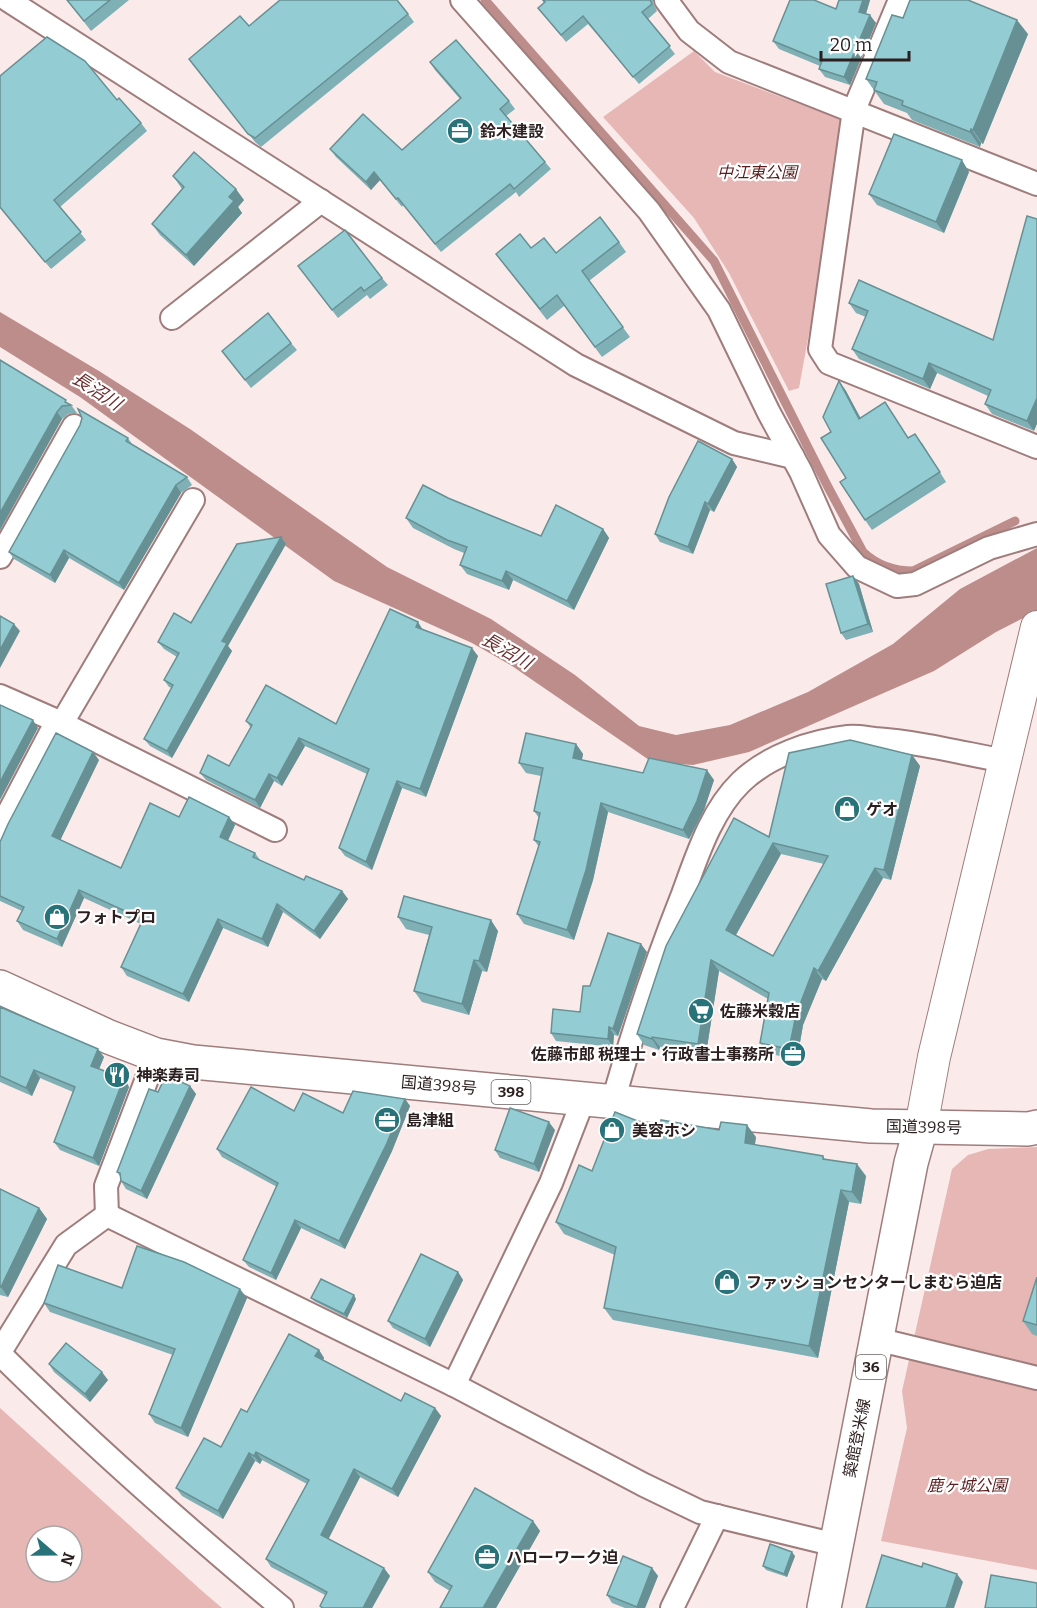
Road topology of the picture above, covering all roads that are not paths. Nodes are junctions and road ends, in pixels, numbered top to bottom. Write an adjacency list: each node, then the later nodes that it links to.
1 (8, 0): 7 (street)
2 (462, 0): 11 (street)
3 (666, 0): 5 (street)
4 (900, 0): 5 (street)
5 (854, 110): 6 (street); 10 (street)
6 (1037, 184)
7 (321, 201): 8 (street); 11 (street)
8 (172, 318)
9 (74, 426): 14 (street)
10 (1037, 447)
11 (793, 457): 13 (street)
12 (193, 500): 17 (street)
13 (1037, 534)
14 (0, 557)
15 (1037, 627): 18 (street)
16 (0, 696): 17 (street)
17 (59, 722): 19 (street); 20 (street)
18 (1005, 761): 23 (street); 24 (street)
19 (0, 829)
20 (275, 830)
21 (0, 987): 22 (main road, 国道398号 / 398)
22 (156, 1055): 23 (main road, 国道398号 / 398); 26 (street)
23 (599, 1099): 24 (main road, 国道398号 / 398); 30 (street)
24 (921, 1127): 25 (main road, 国道398号 / 398); 27 (main road, 築館登米線 / 36)
25 (1037, 1127)
26 (107, 1215): 28 (street); 30 (street)
27 (876, 1339): 29 (street); 32 (main road, 築館登米線 / 36)
28 (0, 1353): 33 (street)
29 (1037, 1378)
30 (454, 1385): 31 (street)
31 (717, 1516): 32 (street); 34 (street)
32 (836, 1545): 35 (main road, 築館登米線 / 36)
33 (282, 1608)
34 (672, 1608)
35 (824, 1608)

